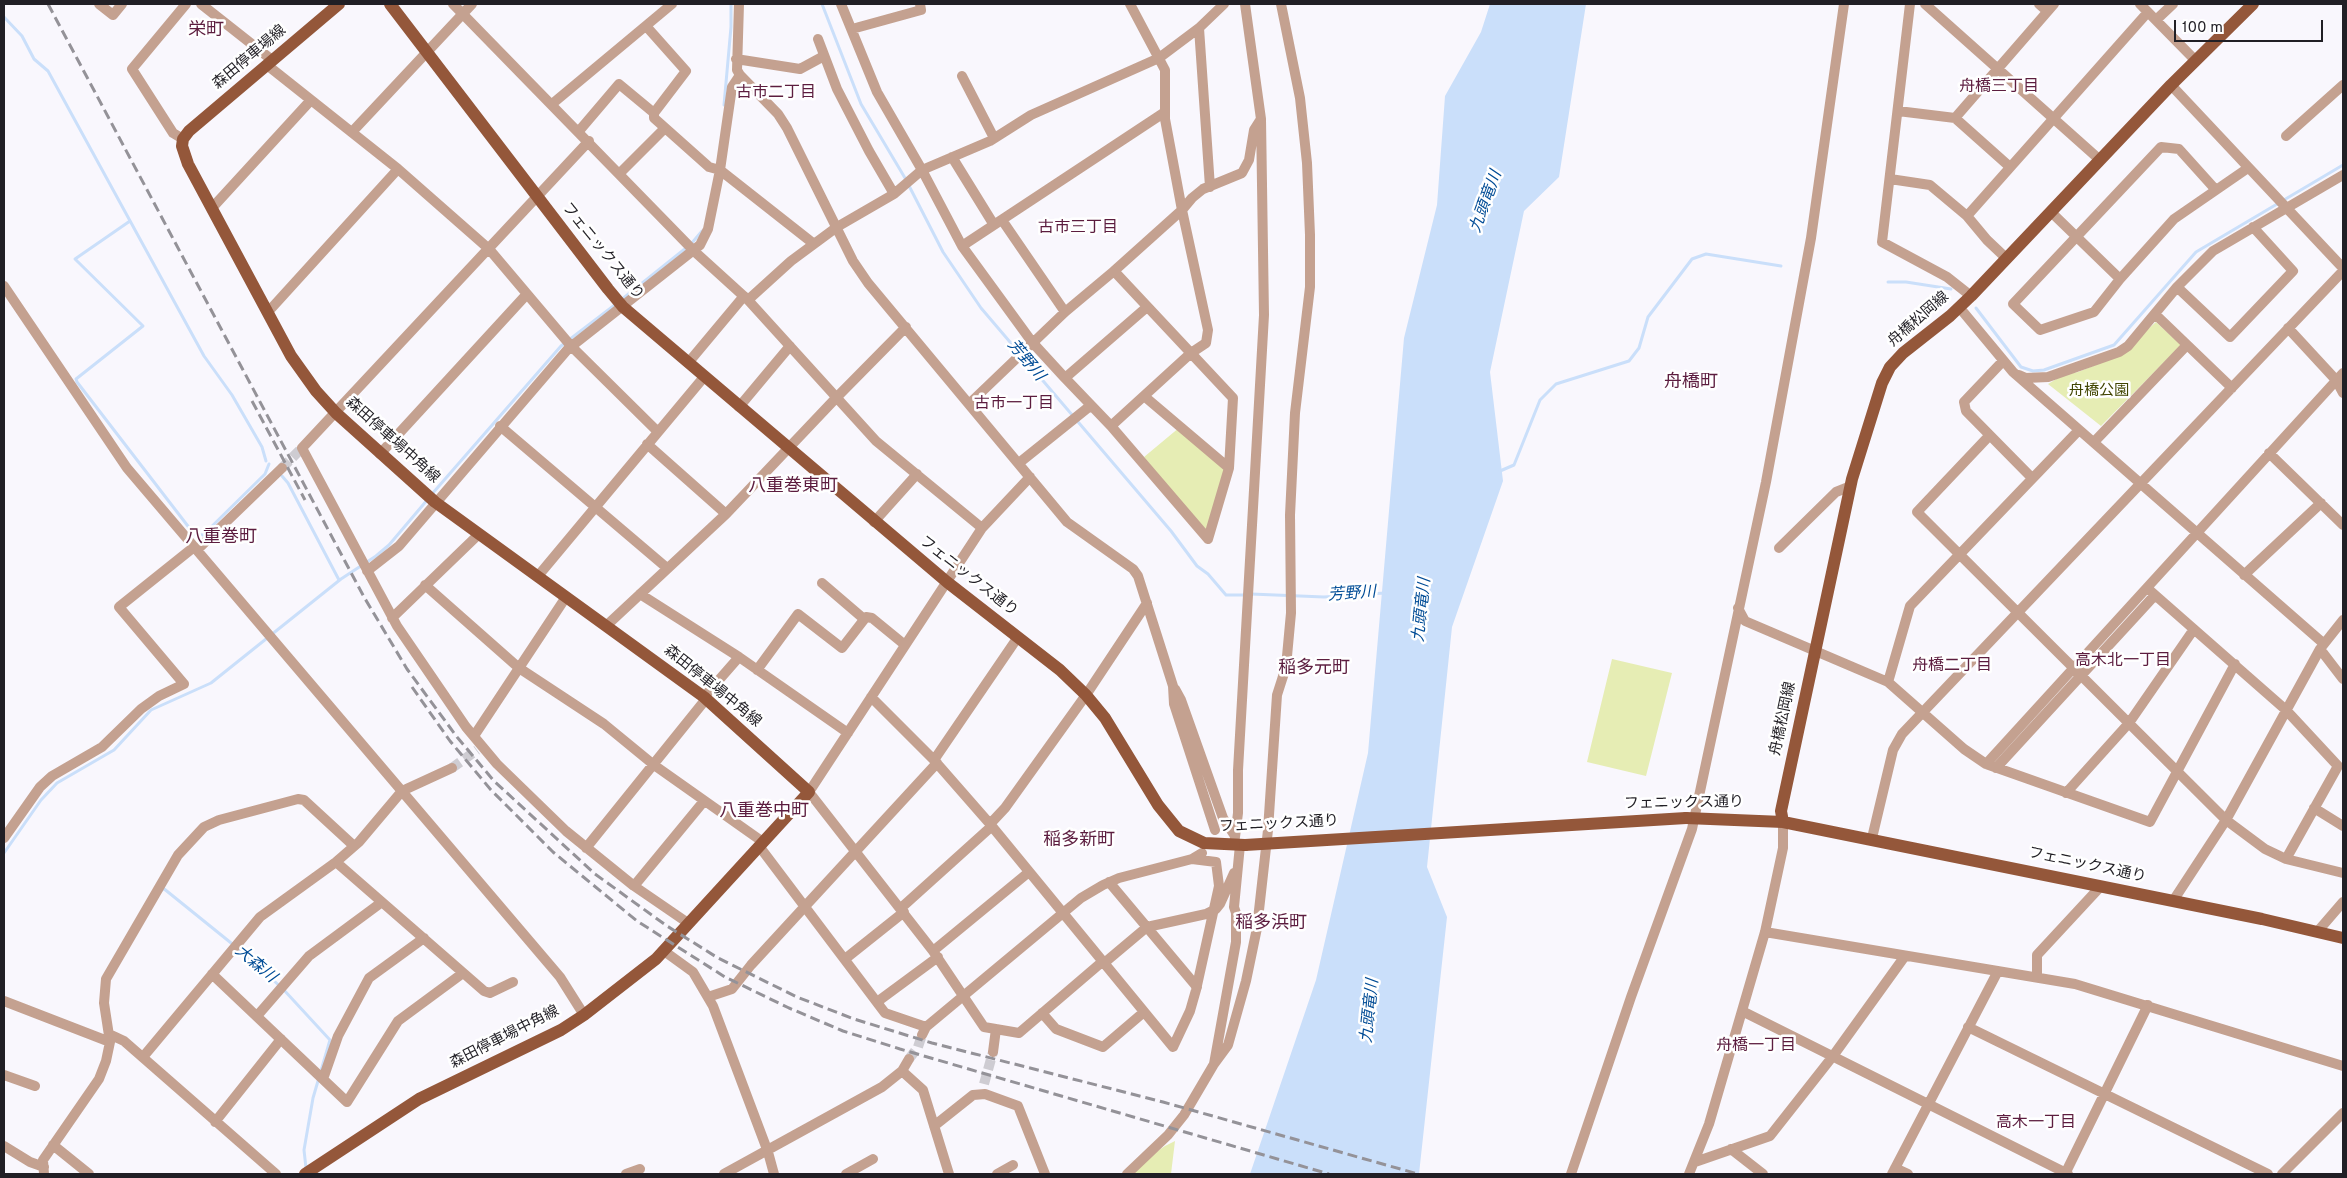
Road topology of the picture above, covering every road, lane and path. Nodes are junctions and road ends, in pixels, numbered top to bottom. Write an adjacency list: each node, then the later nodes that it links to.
1 (99, 4): 2 (street)
2 (122, 4)
3 (186, 4): 56 (street)
4 (201, 4): 37 (street)
5 (339, 4): 37 (main road, 森田停車場線)
6 (390, 4): 32 (main road, フェニックス通り)
7 (453, 4): 26 (street)
8 (472, 4): 26 (street)
9 (672, 4): 28 (street)
10 (739, 4): 34 (street)
11 (841, 4): 30 (street)
12 (920, 4): 30 (street)
13 (1130, 4): 35 (street)
14 (1224, 4): 29 (street)
15 (1245, 4): 50 (street)
16 (1281, 4): 266 (street)
17 (1844, 4): 162 (street)
18 (1910, 4): 45 (street)
19 (1925, 4): 38 (street)
20 (2038, 4): 24 (street)
21 (2140, 4): 25 (street)
22 (2173, 4): 27 (street)
23 (2253, 4): 36 (main road, 舟橋松岡線)
24 (2051, 8): 38 (street)
25 (2148, 12): 27 (street); 48 (street)
26 (463, 14): 32 (street); 44 (street)
27 (2156, 20): 36 (street)
28 (646, 26): 44 (street); 47 (street)
29 (1199, 28): 35 (street); 68 (street)
30 (852, 29): 64 (street)
31 (818, 39): 33 (street)
32 (427, 52): 53 (street); 71 (main road, フェニックス通り)
33 (824, 56): 34 (street); 70 (street)
34 (736, 58): 39 (street)
35 (1159, 58): 46 (street); 55 (street)
36 (2195, 60): 41 (main road, 舟橋松岡線)
37 (269, 63): 43 (street); 56 (main road, 森田停車場線)
38 (1998, 68): 48 (street); 49 (street)
39 (740, 75): 63 (street); 78 (street)
40 (962, 76): 55 (street)
41 (2171, 85): 59 (main road, 舟橋松岡線); 61 (street)
42 (2343, 85): 54 (street)
43 (311, 100): 53 (street); 72 (street)
44 (552, 104): 52 (street)
45 (1898, 111): 49 (street); 67 (street)
46 (1165, 112): 74 (street); 77 (street)
47 (654, 113): 51 (street); 52 (street)
48 (2054, 117): 59 (street); 60 (street)
49 (1954, 118): 60 (street)
50 (1261, 119): 68 (street); 209 (street)
51 (665, 128): 63 (street); 65 (street)
52 (579, 131): 57 (street)
53 (352, 132): 62 (street)
54 (2286, 136)
55 (994, 138): 58 (street)
56 (182, 139): 72 (main road, 森田停車場中角線)
57 (589, 141): 65 (street); 71 (street)
58 (952, 157): 64 (street); 77 (street)
59 (2100, 160): 75 (main road, 舟橋松岡線)
60 (2010, 167): 76 (street)
61 (2248, 168): 69 (street); 73 (street)
62 (398, 169): 83 (street); 97 (street)
63 (720, 170): 81 (street); 84 (street)
64 (922, 170): 70 (street); 82 (street)
65 (620, 173): 84 (street)
66 (2343, 175): 73 (street)
67 (1890, 179): 76 (street); 92 (street)
68 (1210, 187): 74 (street)
69 (2215, 189): 80 (street); 88 (street)
70 (894, 194): 78 (street)
71 (537, 198): 83 (street); 94 (main road, フェニックス通り)
72 (212, 208): 97 (main road, 森田停車場中角線)
73 (2286, 208): 79 (street); 86 (street)
74 (1182, 210): 87 (street); 106 (street)
75 (2051, 212): 80 (street); 85 (main road, 舟橋松岡線)
76 (1967, 216): 85 (street)
77 (998, 222): 82 (street); 98 (street)
78 (836, 227): 81 (street); 100 (street)
79 (2253, 227): 90 (street); 90 (street)
80 (2077, 237): 88 (street); 88 (street)
81 (814, 244): 93 (street)
82 (962, 246): 102 (street)
83 (489, 249): 91 (street); 120 (street)
84 (694, 251): 93 (street); 94 (street)
85 (2006, 258): 92 (main road, 舟橋松岡線)
86 (2343, 270): 101 (street)
87 (1114, 271): 95 (street); 98 (street)
88 (2120, 279)
89 (4, 286): 148 (street)
90 (2177, 288): 99 (street)
91 (527, 294): 104 (street); 130 (street)
92 (1971, 296): 96 (main road, 舟橋松岡線)
93 (746, 298): 105 (street); 108 (street)
94 (623, 307): 104 (street); 108 (main road, フェニックス通り)
95 (1148, 307): 106 (street); 112 (street)
96 (1959, 307): 107 (street); 138 (main road, 舟橋松岡線)
97 (268, 312): 120 (main road, 森田停車場中角線)
98 (1065, 312): 102 (street)
99 (2155, 314): 103 (street); 109 (street)
100 (906, 327): 116 (street); 117 (street)
101 (2288, 328): 110 (street); 113 (street)
102 (1032, 342): 112 (street); 117 (street)
103 (2187, 345): 113 (street); 126 (street)
104 (571, 346): 121 (street); 124 (street)
105 (790, 346): 116 (street); 118 (street)
106 (1191, 353): 115 (street); 133 (street)
107 (2003, 362): 109 (street); 125 (street)
108 (688, 363): 111 (main road, フェニックス通り)
109 (2013, 372): 123 (street)
110 (2340, 376): 114 (street); 129 (street)
111 (704, 377): 118 (main road, フェニックス通り); 124 (street)
112 (1065, 378): 119 (street)
113 (2232, 388): 137 (street)
114 (2343, 393)
115 (1144, 396): 122 (street); 133 (street)
116 (836, 398): 128 (street); 134 (street)
117 (970, 403): 131 (street)
118 (739, 406): 128 (main road, フェニックス通り)
119 (1090, 406): 122 (street); 131 (street)
120 (336, 413): 130 (main road, 森田停車場中角線); 152 (street)
121 (500, 426): 139 (street); 141 (street)
122 (1111, 426): 133 (street)
123 (2079, 430): 126 (street); 136 (street)
124 (658, 432): 127 (street)
125 (1989, 436): 136 (street); 150 (street)
126 (2094, 442): 137 (street)
127 (647, 444): 141 (street); 142 (street)
128 (789, 449): 142 (street); 143 (main road, フェニックス通り)
129 (2269, 453): 140 (street); 147 (street)
130 (380, 454): 139 (main road, 森田停車場中角線)
131 (1019, 463): 135 (street)
132 (282, 468): 148 (street)
133 (1229, 468)
134 (917, 474): 143 (street); 145 (street)
135 (1030, 477): 145 (street); 161 (street)
136 (2032, 478): 150 (street)
137 (2141, 484): 147 (street); 163 (street)
138 (1851, 486): 149 (street); 172 (main road, 舟橋松岡線)
139 (430, 498): 146 (main road, 森田停車場中角線); 152 (street)
140 (2321, 503): 144 (street); 153 (street)
141 (596, 506): 151 (street); 154 (street)
142 (726, 514): 151 (street)
143 (874, 522): 155 (main road, フェニックス通り)
144 (2343, 525)
145 (982, 528): 155 (street)
146 (479, 534): 154 (main road, 森田停車場中角線); 157 (street)
147 (2196, 534): 153 (street); 158 (street)
148 (196, 548): 196 (street); 207 (street)
149 (1779, 548)
150 (1960, 554): 163 (street); 180 (street)
151 (667, 568): 159 (street)
152 (367, 571): 164 (street)
153 (2244, 575): 171 (street)
154 (538, 576): 160 (main road, 森田停車場中角線)
155 (946, 582): 169 (main road, フェニックス通り); 170 (street)
156 (822, 583): 165 (street)
157 (425, 585): 164 (street); 175 (street)
158 (2151, 592): 168 (street); 176 (street); 178 (street)
159 (640, 594): 167 (street); 173 (street)
160 (566, 597): 167 (main road, 森田停車場中角線); 175 (street)
161 (1147, 603): 181 (street); 182 (street)
162 (1738, 608): 172 (street); 201 (street)
163 (2019, 613): 176 (street); 186 (street)
164 (392, 618): 189 (street)
165 (864, 619): 170 (street); 177 (street)
166 (2343, 620): 171 (street)
167 (606, 626): 184 (main road, 森田停車場中角線)
168 (2194, 629): 174 (street); 187 (street)
169 (1018, 637): 182 (main road, フェニックス通り); 190 (street)
170 (906, 645): 183 (street)
171 (2322, 646): 179 (street); 185 (street)
172 (1815, 652): 180 (street); 203 (main road, 舟橋松岡線)
173 (739, 657): 177 (street); 184 (street)
174 (2234, 664): 185 (street); 195 (street)
175 (519, 668): 189 (street); 192 (street)
176 (2073, 669): 178 (street); 191 (street)
177 (757, 670): 188 (street)
178 (2081, 676): 187 (street); 194 (street)
179 (2343, 679)
180 (1888, 682): 186 (street)
181 (1173, 686): 206 (street); 209 (street)
182 (1086, 695): 204 (street); 209 (main road, フェニックス通り)
183 (871, 697): 188 (street); 190 (street)
184 (705, 698): 192 (street); 197 (main road, 森田停車場中角線)
185 (2286, 710): 200 (street); 202 (street)
186 (1923, 713): 191 (street); 208 (street)
187 (2129, 724): 195 (street); 198 (street)
188 (848, 733): 197 (street)
189 (474, 736): 212 (street)
190 (936, 762): 204 (street); 213 (street)
191 (1986, 764): 194 (street)
192 (654, 765): 199 (street); 212 (street)
193 (452, 768): 196 (street)
194 (1996, 768): 198 (street)
195 (2178, 772): 198 (street); 202 (street)
196 (402, 791): 211 (street); 256 (street)
197 (808, 792): 210 (main road, 森田停車場中角線); 213 (street)
198 (2066, 792)
199 (704, 801): 210 (street); 222 (street)
200 (2314, 808): 205 (street); 216 (street)
201 (1690, 818): 203 (main road, フェニックス通り); 209 (main road, フェニックス通り, bridge); 298 (street)
202 (2226, 820): 216 (street); 224 (street)
203 (1783, 822): 208 (main road, フェニックス通り); 234 (street)
204 (991, 825): 219 (street); 229 (street)
205 (2343, 826)
206 (1215, 830)
207 (4, 838)
208 (1872, 838): 223 (main road, フェニックス通り)
209 (1238, 843): 218 (street)
210 (761, 844): 227 (street); 231 (main road, 森田停車場中角線)
211 (354, 846): 217 (street); 260 (street)
212 (586, 848): 222 (street)
213 (856, 852): 227 (street); 229 (street)
214 (1202, 853): 215 (street)
215 (1192, 859): 221 (street); 228 (street)
216 (2286, 859): 220 (street)
217 (336, 862): 225 (street); 244 (street)
218 (1238, 863): 228 (street); 266 (street)
219 (1029, 872): 230 (street); 238 (street)
220 (2343, 874)
221 (1109, 882): 230 (street); 232 (street)
222 (634, 886): 231 (street)
223 (2101, 886): 224 (main road, フェニックス通り); 245 (street)
224 (2173, 901): 233 (main road, フェニックス通り)
225 (382, 902): 235 (street); 257 (street)
226 (2343, 902): 233 (street)
227 (805, 907): 240 (street); 249 (street)
228 (1216, 909): 232 (street); 247 (street)
229 (902, 910): 238 (street); 240 (street)
230 (1061, 913): 241 (street); 248 (street)
231 (688, 924): 237 (main road, 森田停車場中角線)
232 (1147, 927): 241 (street); 247 (street)
233 (2318, 931): 236 (main road, フェニックス通り)
234 (1765, 932): 239 (street); 253 (street)
235 (424, 938): 243 (street); 270 (street)
236 (2343, 938)
237 (664, 950): 249 (street); 256 (main road, 森田停車場中角線)
238 (936, 954): 248 (street); 251 (street)
239 (1905, 956): 242 (street); 263 (street)
240 (845, 959): 251 (street)
241 (1103, 963): 254 (street); 255 (street)
242 (1998, 971): 245 (street); 258 (street)
243 (463, 973): 246 (street); 270 (street)
244 (212, 974): 257 (street); 264 (street)
245 (2037, 977): 252 (street)
246 (513, 982)
247 (1198, 987): 254 (street)
248 (964, 995): 251 (street); 259 (street)
249 (708, 997): 280 (street)
250 (4, 1001): 260 (street)
251 (877, 1002)
252 (2148, 1005): 267 (street); 272 (street)
253 (1742, 1011): 263 (street); 282 (street)
254 (1144, 1012): 255 (street)
255 (1042, 1013): 259 (street)
256 (584, 1015): 289 (main road, 森田停車場中角線)
257 (257, 1016): 261 (street)
258 (1968, 1027): 272 (street); 273 (street)
259 (996, 1029): 262 (street)
260 (109, 1038): 264 (street); 277 (street)
261 (281, 1039): 270 (street); 275 (street)
262 (993, 1052)
263 (1833, 1056): 273 (street); 279 (street)
264 (142, 1058): 275 (street)
265 (909, 1059): 268 (street)
266 (1214, 1064): 297 (street)
267 (2343, 1066)
268 (902, 1071): 276 (street); 280 (street)
269 (4, 1075): 271 (street)
270 (320, 1077)
271 (35, 1086)
272 (2105, 1094): 302 (street); 303 (street)
273 (1928, 1105): 286 (street); 302 (street)
274 (2343, 1112): 304 (street)
275 (215, 1122): 287 (street)
276 (934, 1126): 294 (street); 296 (street)
277 (54, 1145): 285 (street); 288 (street)
278 (4, 1146): 285 (street)
279 (1731, 1149): 282 (street); 300 (street)
280 (768, 1152): 291 (street); 292 (street)
281 (873, 1159): 293 (street)
282 (1695, 1162): 299 (street)
283 (1013, 1165): 295 (street)
284 (640, 1169): 290 (street)
285 (44, 1170)
286 (1894, 1171): 301 (street)
287 (269, 1172)
288 (89, 1174)
289 (305, 1174)
290 (626, 1174)
291 (724, 1174)
292 (774, 1174)
293 (846, 1174)
294 (949, 1174)
295 (997, 1174)
296 (1045, 1174)
297 (1127, 1174)
298 (1571, 1174)
299 (1689, 1174)
300 (1763, 1174)
301 (1908, 1174)
302 (2066, 1174)
303 (2268, 1174)
304 (2282, 1174)

